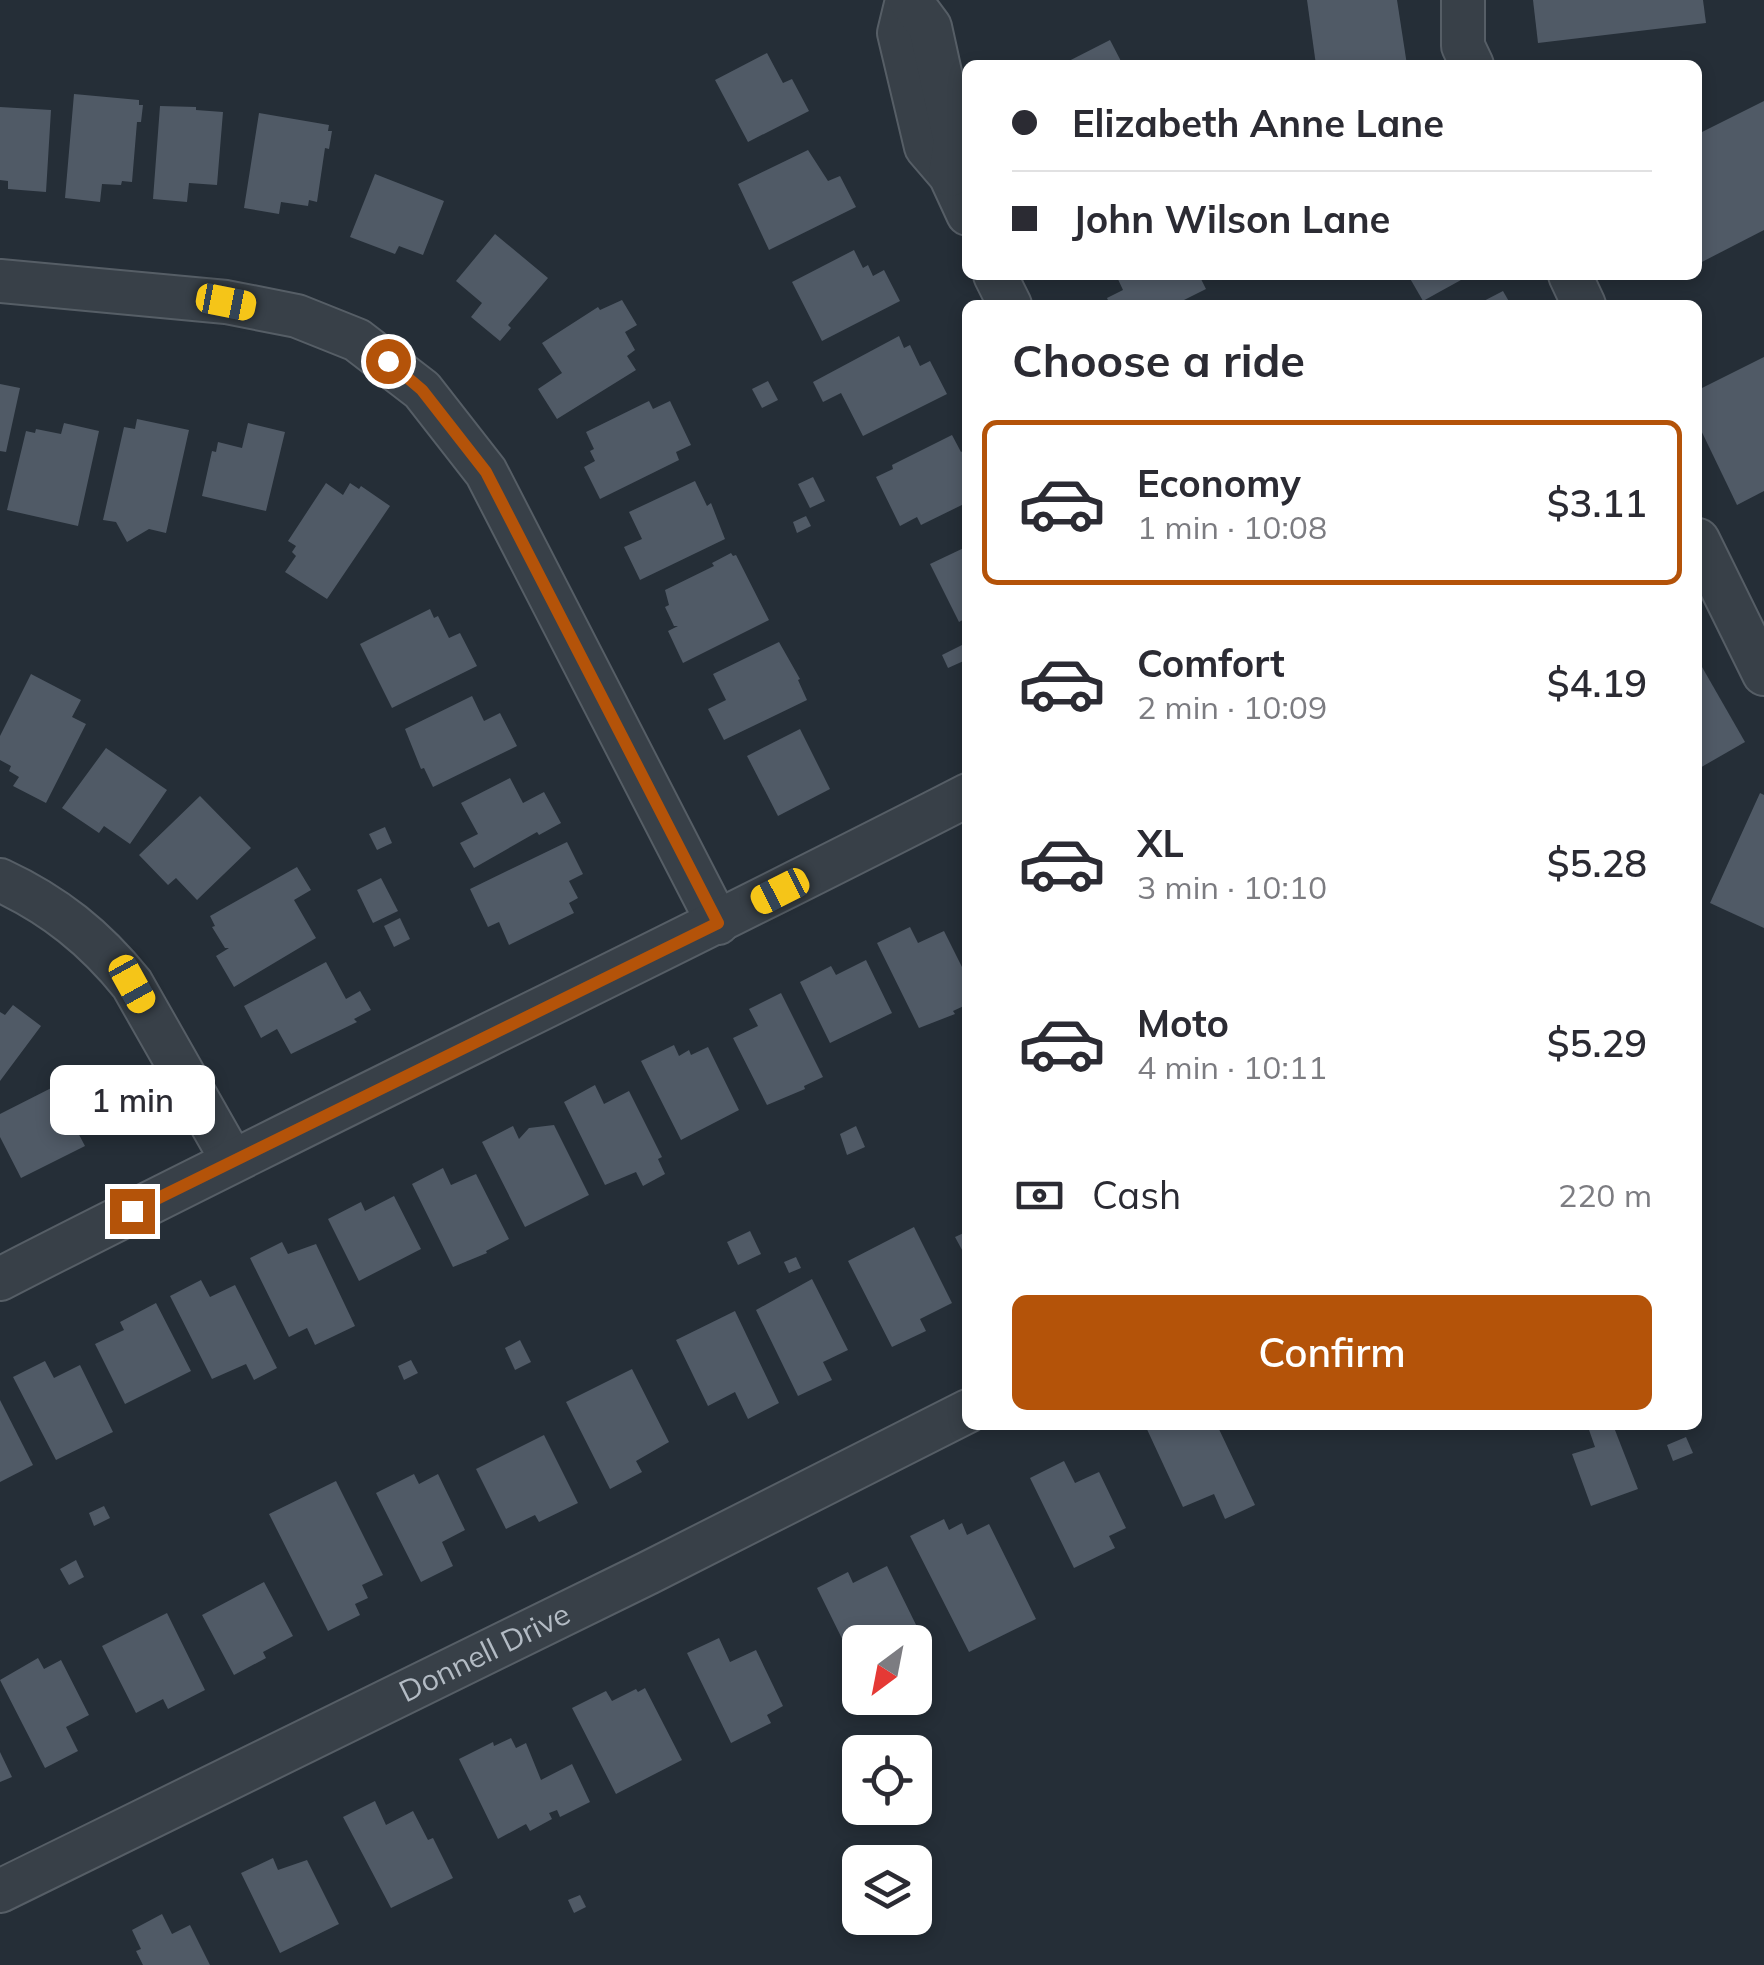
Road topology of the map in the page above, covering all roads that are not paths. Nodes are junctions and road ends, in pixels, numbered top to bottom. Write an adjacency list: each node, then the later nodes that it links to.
1 (908, 0): 4 (street)
2 (1463, 0): 3 (street)
3 (1470, 60)
4 (962, 201)
5 (0, 281): 10 (street)
6 (1702, 548): 7 (street)
7 (1764, 674)
8 (962, 798): 10 (street)
9 (0, 880): 11 (street)
10 (718, 923): 11 (street)
11 (232, 1160): 12 (street)
12 (0, 1279)
13 (962, 1415): 14 (street, Donnell Drive)
14 (0, 1891)

